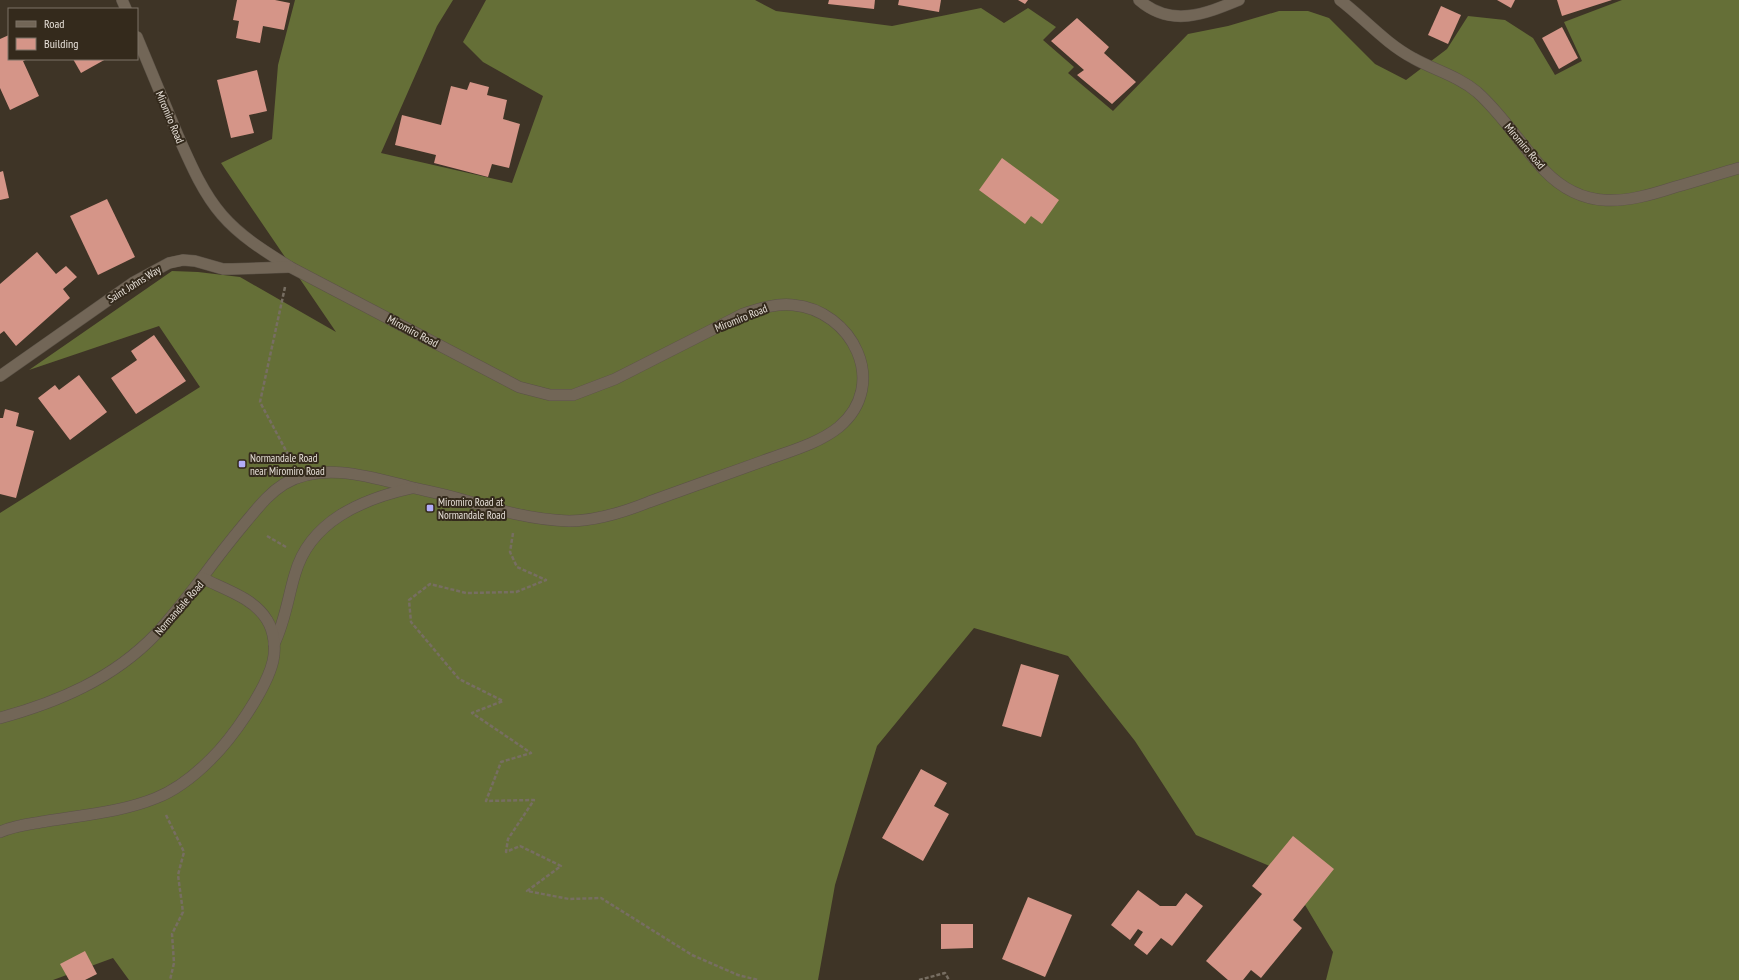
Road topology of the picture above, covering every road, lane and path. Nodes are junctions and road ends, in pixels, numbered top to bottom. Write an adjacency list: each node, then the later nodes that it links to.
1 (1139, 0): 2 (street)
2 (1239, 0)
3 (1340, 0): 5 (street, Miromiro Road)
4 (138, 39): 6 (street, Miromiro Road)
5 (1739, 168)
6 (290, 267): 7 (street, Saint Johns Way); 8 (path); 10 (street, Miromiro Road)
7 (0, 376)
8 (300, 477): 9 (street, Miromiro Road); 13 (street, Miromiro Road)
9 (412, 488): 10 (street, Miromiro Road); 14 (street)
10 (515, 514): 19 (path)
11 (267, 536): 12 (path)
12 (288, 548)
13 (202, 578): 14 (street, Normandale Road); 15 (street, Normandale Road)
14 (274, 644): 16 (street, Normandale Road)
15 (0, 718)
16 (157, 798): 17 (street, Normandale Road); 18 (path)
17 (0, 832)
18 (170, 980)
19 (758, 980)
20 (919, 980): 21 (path)
21 (949, 980)

